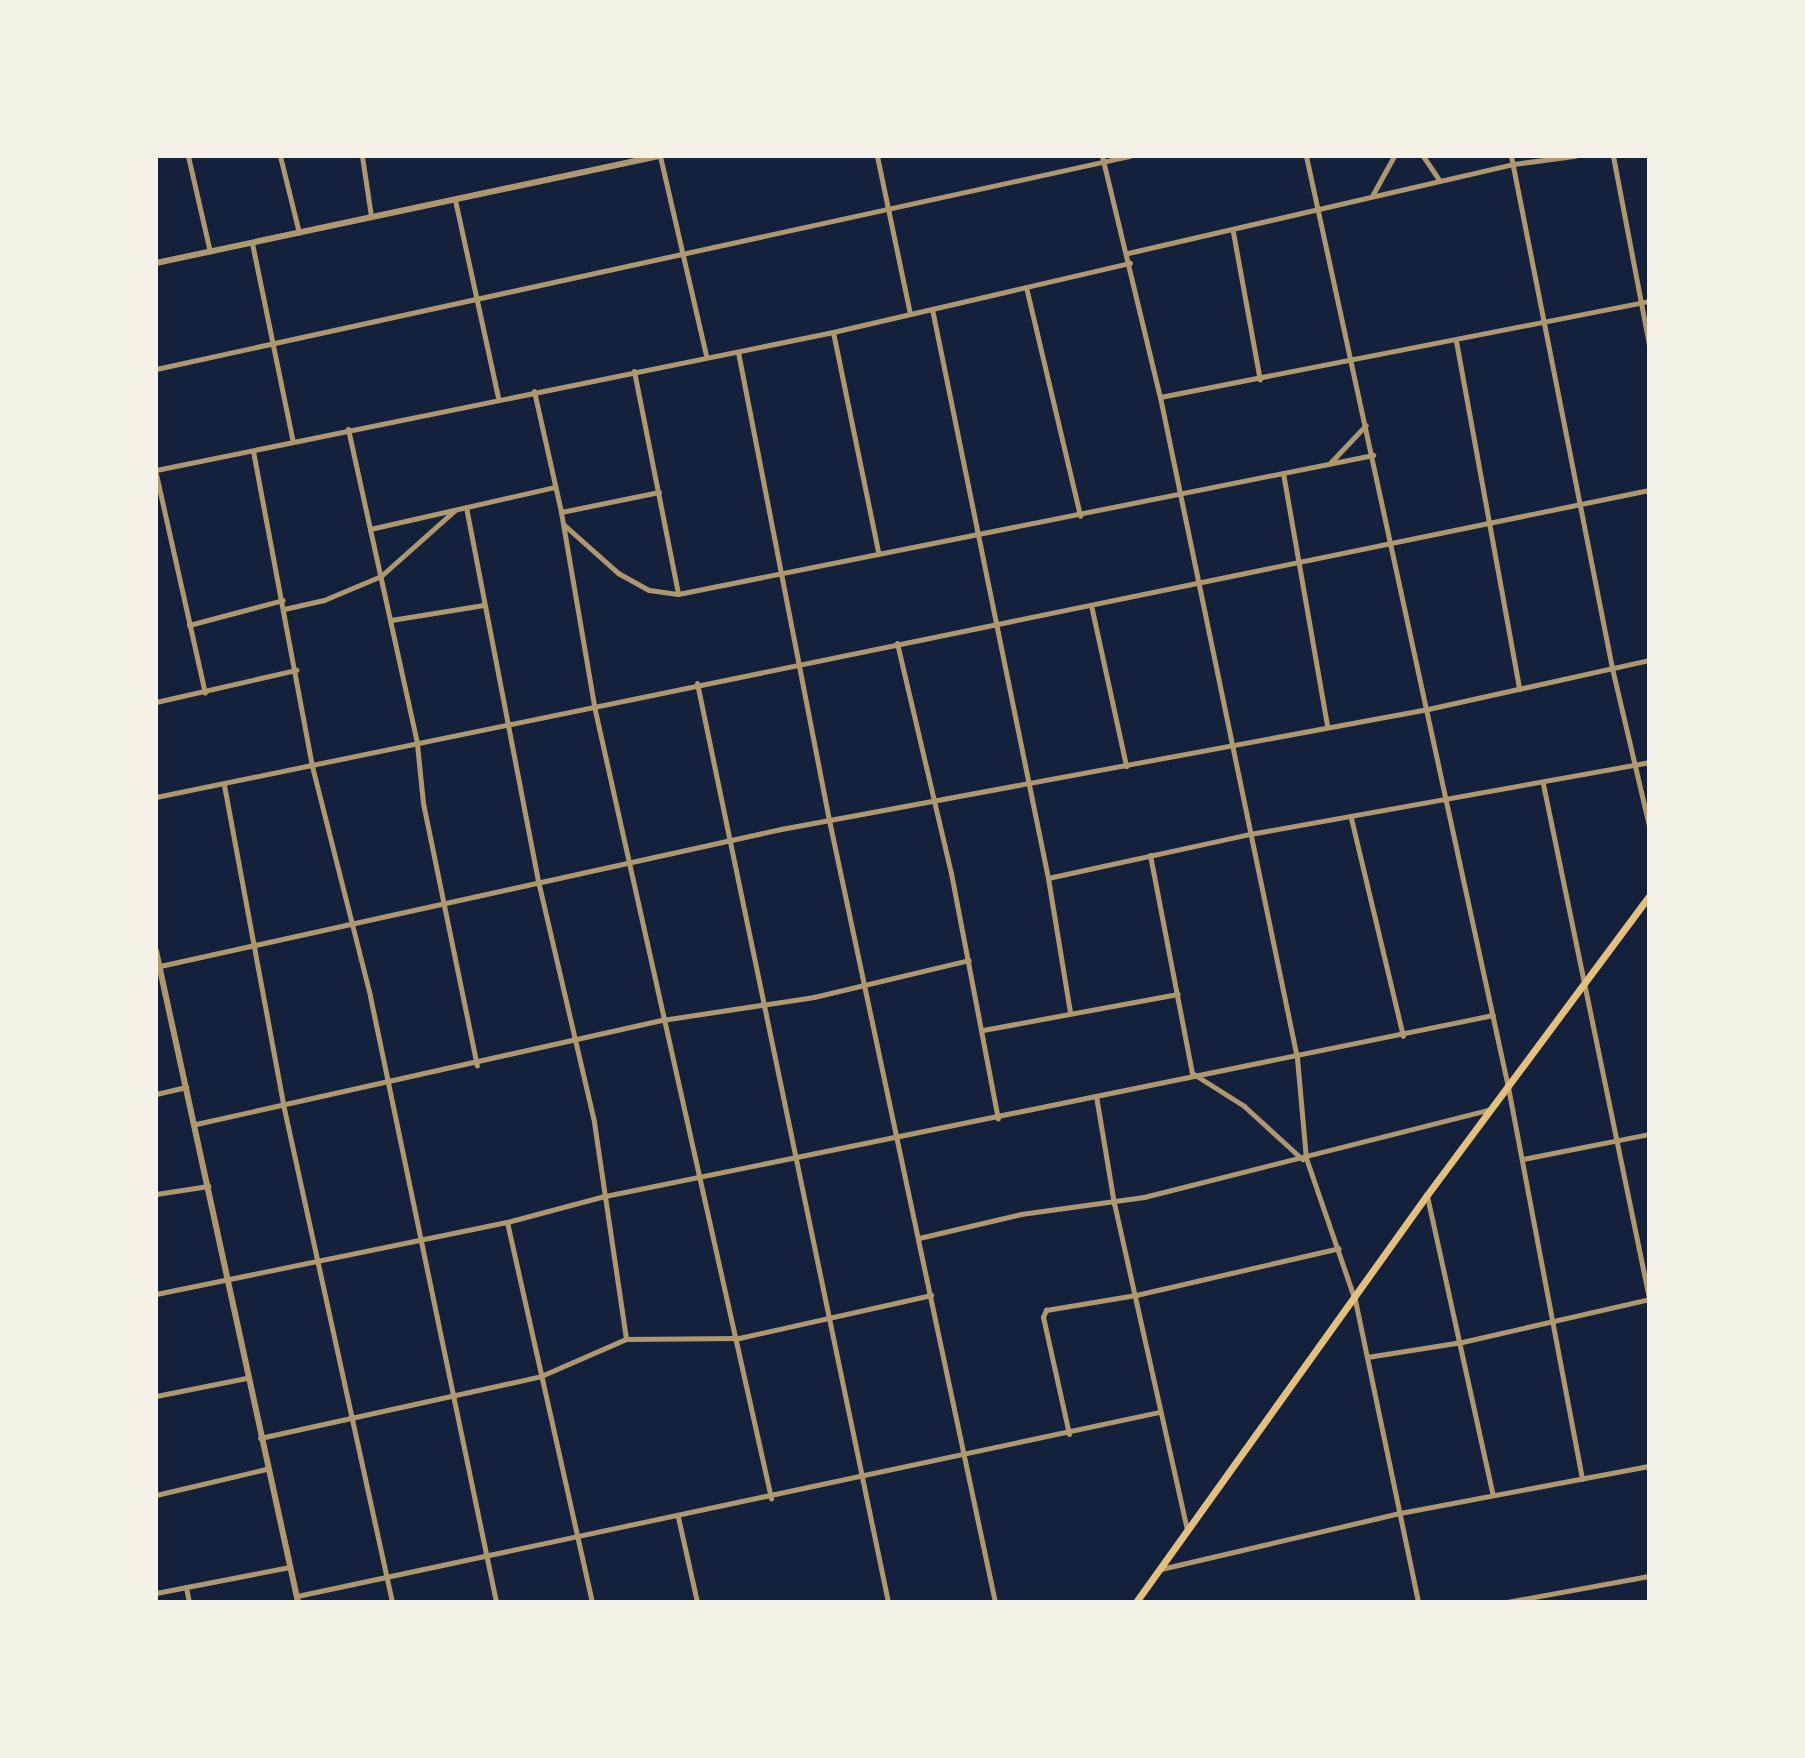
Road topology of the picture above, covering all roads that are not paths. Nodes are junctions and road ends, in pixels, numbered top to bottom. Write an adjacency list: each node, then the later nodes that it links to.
1 (188, 156): 25 (street)
2 (280, 156): 23 (street)
3 (362, 156): 21 (street)
4 (660, 156): 13 (street); 27 (street)
5 (877, 156): 20 (street)
6 (1130, 156): 14 (street)
7 (1306, 156): 19 (street)
8 (1394, 156): 17 (street)
9 (1423, 156): 16 (street)
10 (1511, 156): 15 (street)
11 (1575, 156): 15 (street)
12 (1613, 156): 33 (street)
13 (630, 159): 18 (street)
14 (1103, 160): 20 (street); 26 (street)
15 (1513, 164): 16 (street); 36 (street)
16 (1439, 180): 17 (street)
17 (1372, 197): 19 (street)
18 (455, 200): 21 (street); 31 (street)
19 (1316, 212): 22 (street); 43 (street)
20 (887, 213): 27 (street); 35 (street)
21 (371, 216): 23 (street)
22 (1233, 232): 26 (street); 46 (street)
23 (299, 233): 24 (street)
24 (252, 243): 25 (street); 39 (street)
25 (210, 252): 28 (street)
26 (1128, 253): 29 (street)
27 (682, 255): 31 (street); 42 (street)
28 (156, 263)
29 (1130, 263): 30 (street); 49 (street)
30 (1026, 287): 34 (street); 66 (street)
31 (474, 301): 39 (street); 48 (street)
32 (1649, 301): 33 (street)
33 (1639, 304): 36 (street); 40 (street)
34 (932, 309): 35 (street); 70 (street)
35 (910, 314): 37 (street)
36 (1545, 324): 38 (street); 62 (street)
37 (833, 332): 41 (street); 72 (street)
38 (1456, 341): 43 (street); 67 (street)
39 (274, 343): 44 (street); 52 (street)
40 (1649, 344)
41 (738, 352): 42 (street); 74 (street)
42 (706, 356): 45 (street)
43 (1353, 363): 46 (street); 50 (street)
44 (156, 369)
45 (634, 371): 47 (street); 60 (street)
46 (1260, 380): 49 (street)
47 (534, 391): 48 (street); 58 (street)
48 (498, 397): 51 (street)
49 (1160, 397): 61 (street)
50 (1366, 425): 54 (street); 55 (street)
51 (348, 429): 52 (street); 69 (street)
52 (293, 442): 53 (street)
53 (253, 451): 56 (street); 78 (street)
54 (1373, 455): 55 (street); 71 (street)
55 (1330, 464): 57 (street)
56 (156, 472): 83 (street)
57 (1283, 473): 61 (street); 73 (street)
58 (555, 487): 63 (street); 65 (street)
59 (1649, 490): 62 (street)
60 (659, 492): 65 (street); 77 (street)
61 (1178, 495): 66 (street); 76 (street)
62 (1582, 504): 67 (street); 88 (street)
63 (466, 507): 64 (street); 79 (street)
64 (455, 510): 69 (street); 75 (street)
65 (561, 512): 68 (street)
66 (1080, 516): 70 (street)
67 (1488, 522): 71 (street); 91 (street)
68 (563, 523): 77 (street); 94 (street)
69 (370, 529): 75 (street)
70 (976, 532): 72 (street); 84 (street)
71 (1392, 541): 73 (street); 95 (street)
72 (878, 551): 74 (street)
73 (1298, 565): 76 (street); 97 (street)
74 (779, 571): 77 (street); 87 (street)
75 (381, 576): 81 (street); 82 (street)
76 (1196, 585): 80 (street); 99 (street)
77 (678, 594)
78 (283, 600): 81 (street); 83 (street)
79 (484, 605): 82 (street); 96 (street)
80 (1091, 605): 84 (street); 103 (street)
81 (284, 609): 89 (street)
82 (391, 620): 98 (street)
83 (189, 625): 92 (street)
84 (995, 626): 85 (street); 104 (street)
85 (897, 643): 87 (street); 109 (street)
86 (1649, 660): 88 (street)
87 (797, 662): 90 (street); 111 (street)
88 (1612, 668): 91 (street); 101 (street)
89 (296, 670): 92 (street); 102 (street)
90 (697, 683): 94 (street); 114 (street)
91 (1519, 689): 95 (street)
92 (205, 693): 93 (street)
93 (156, 702)
94 (594, 706): 96 (street); 116 (street)
95 (1428, 709): 97 (street); 108 (street)
96 (506, 725): 98 (street); 118 (street)
97 (1327, 725): 99 (street)
98 (417, 744): 102 (street); 120 (street)
99 (1230, 744): 103 (street); 113 (street)
100 (1649, 762): 101 (street)
101 (1634, 765): 105 (street); 112 (street)
102 (312, 766): 106 (street); 121 (street)
103 (1126, 766): 104 (street)
104 (1029, 784): 109 (street); 117 (street)
105 (1543, 784): 108 (street); 127 (street)
106 (224, 785): 107 (street); 122 (street)
107 (156, 797)
108 (1448, 800): 110 (street); 133 (street)
109 (934, 801): 111 (street); 124 (street)
110 (1351, 818): 113 (street); 136 (street)
111 (829, 820): 114 (street); 126 (street)
112 (1649, 826)
113 (1250, 834): 115 (street); 138 (street)
114 (730, 840): 116 (street); 131 (street)
115 (1150, 855): 117 (street); 128 (street)
116 (628, 865): 118 (street); 134 (street)
117 (1048, 878): 132 (street)
118 (539, 885): 120 (street); 137 (street)
119 (1649, 896): 127 (main road)
120 (442, 901): 121 (street); 139 (street)
121 (352, 921): 122 (street); 141 (street)
122 (256, 946): 125 (street); 146 (street)
123 (156, 951): 125 (street)
124 (969, 960): 126 (street); 135 (street)
125 (160, 966): 129 (street)
126 (866, 985): 131 (street); 151 (street)
127 (1582, 987): 143 (main road); 152 (street)
128 (1178, 994): 132 (street); 140 (street)
129 (168, 998): 130 (street); 142 (street)
130 (156, 1001)
131 (764, 1005): 134 (street); 153 (street)
132 (1070, 1013): 135 (street)
133 (1493, 1015): 136 (street); 143 (street)
134 (662, 1020): 137 (street); 156 (street)
135 (983, 1030): 148 (street)
136 (1403, 1036): 138 (street)
137 (576, 1040): 139 (street); 160 (street)
138 (1297, 1058): 140 (street); 154 (street)
139 (477, 1065): 141 (street)
140 (1192, 1073): 145 (street); 154 (street)
141 (387, 1084): 146 (street); 164 (street)
142 (188, 1087): 144 (street); 149 (street)
143 (1508, 1087): 147 (main road); 155 (street)
144 (156, 1094)
145 (1096, 1096): 148 (street); 161 (street)
146 (283, 1104): 149 (street); 166 (street)
147 (1491, 1109): 154 (street); 159 (main road)
148 (998, 1119): 151 (street)
149 (196, 1124): 157 (street)
150 (1649, 1134): 152 (street)
151 (898, 1139): 153 (street); 163 (street)
152 (1614, 1140): 155 (street); 171 (street)
153 (796, 1157): 156 (street); 173 (street)
154 (1304, 1159): 161 (street); 165 (street)
155 (1523, 1159): 174 (street)
156 (701, 1178): 160 (street); 175 (street)
157 (208, 1186): 158 (street); 167 (street)
158 (156, 1194)
159 (1427, 1195): 172 (main road); 177 (street)
160 (605, 1196): 162 (street); 176 (street)
161 (1114, 1203): 163 (street); 170 (street)
162 (507, 1222): 164 (street); 179 (street)
163 (919, 1238): 169 (street)
164 (421, 1241): 166 (street); 182 (street)
165 (1339, 1248): 170 (street); 172 (street)
166 (320, 1259): 167 (street); 184 (street)
167 (229, 1280): 168 (street); 180 (street)
168 (156, 1294)
169 (931, 1295): 173 (street); 187 (street)
170 (1136, 1295): 183 (street); 185 (street)
171 (1649, 1299): 174 (street)
172 (1355, 1300): 178 (street); 197 (main road)
173 (829, 1319): 175 (street); 190 (street)
174 (1553, 1321): 177 (street); 191 (street)
175 (739, 1338): 176 (street); 194 (street)
176 (626, 1339): 179 (street)
177 (1462, 1342): 178 (street); 193 (street)
178 (1367, 1357): 195 (street)
179 (541, 1376): 182 (street); 198 (street)
180 (246, 1378): 181 (street); 186 (street)
181 (156, 1396)
182 (453, 1398): 184 (street); 199 (street)
183 (1159, 1412): 185 (street); 197 (street)
184 (351, 1419): 186 (street); 203 (street)
185 (1069, 1434): 187 (street)
186 (259, 1438): 189 (street)
187 (964, 1456): 190 (street); 214 (street)
188 (1649, 1466): 191 (street)
189 (266, 1469): 192 (street); 200 (street)
190 (865, 1478): 194 (street); 213 (street)
191 (1582, 1479): 193 (street)
192 (156, 1495)
193 (1493, 1495): 195 (street)
194 (771, 1498): 196 (street)
195 (1400, 1513): 201 (street); 216 (street)
196 (678, 1517): 198 (street); 212 (street)
197 (1188, 1531): 201 (main road)
198 (580, 1538): 199 (street); 211 (street)
199 (487, 1558): 203 (street); 210 (street)
200 (290, 1567): 204 (street); 207 (street)
201 (1160, 1569): 206 (main road)
202 (1649, 1576): 217 (street)
203 (387, 1578): 207 (street); 209 (street)
204 (186, 1587): 205 (street); 208 (street)
205 (156, 1593)
206 (1143, 1598): 215 (main road)
207 (298, 1599)
208 (189, 1602)
209 (392, 1602)
210 (496, 1602)
211 (592, 1602)
212 (697, 1602)
213 (888, 1602)
214 (995, 1602)
215 (1136, 1602)
216 (1418, 1602)
217 (1507, 1602)

